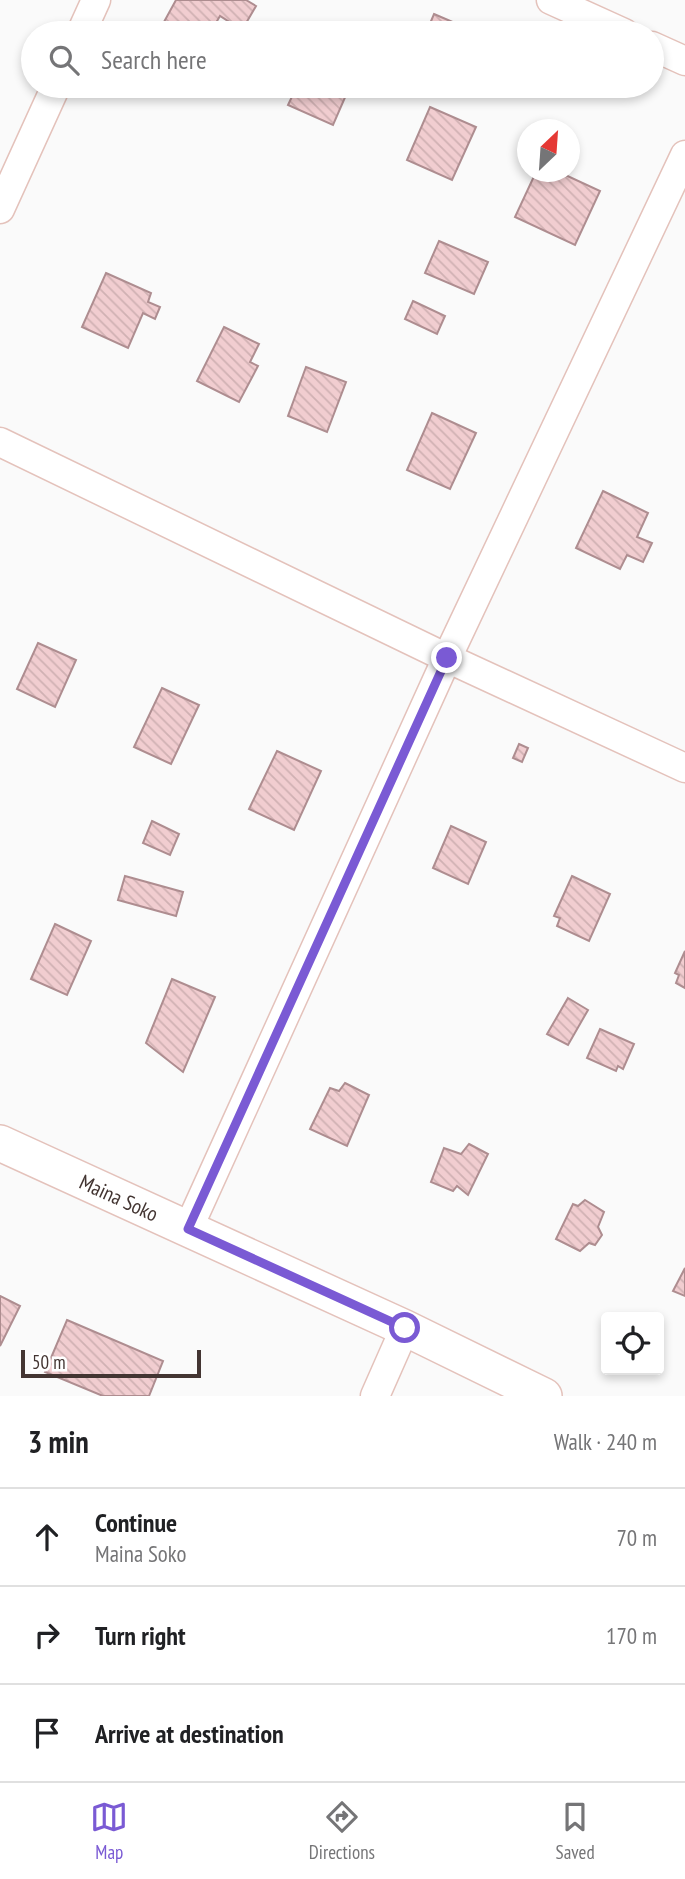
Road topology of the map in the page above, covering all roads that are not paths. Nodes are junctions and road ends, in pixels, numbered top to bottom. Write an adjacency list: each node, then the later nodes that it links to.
1 (96, 0): 3 (street)
2 (551, 0): 4 (street)
3 (86, 21)
4 (597, 21)
5 (664, 51): 6 (street)
6 (685, 61)
7 (51, 98): 9 (street)
8 (685, 155): 11 (street)
9 (0, 209)
10 (0, 442): 11 (street)
11 (447, 658): 12 (street); 14 (street)
12 (685, 768)
13 (0, 1143): 14 (street, Maina Soko)
14 (188, 1229): 15 (street, Maina Soko)
15 (405, 1328): 16 (street); 17 (street, Maina Soko)
16 (375, 1396)
17 (544, 1396)

